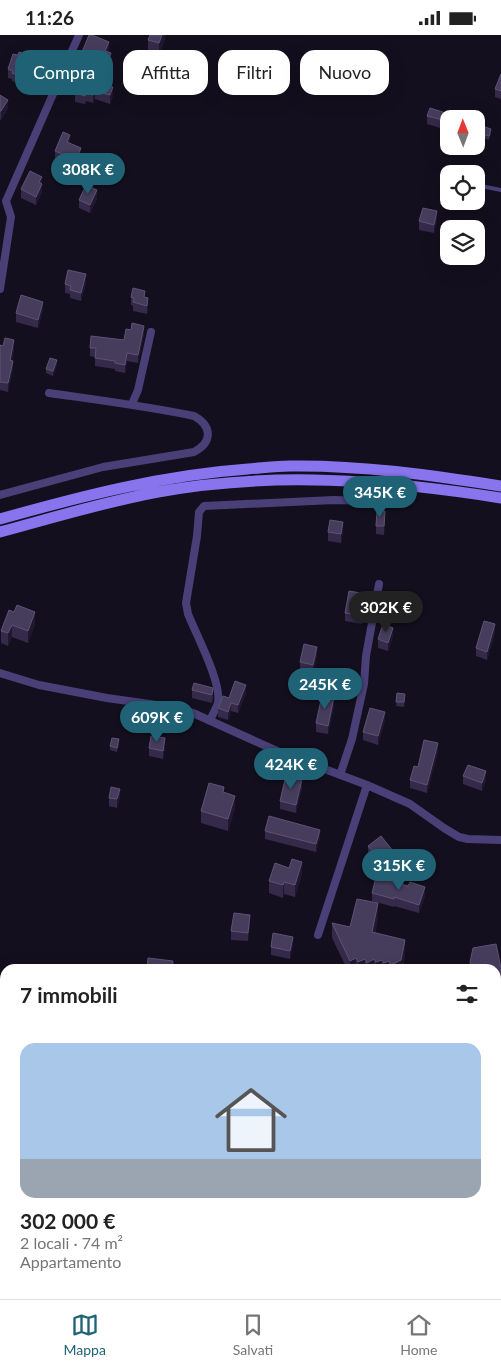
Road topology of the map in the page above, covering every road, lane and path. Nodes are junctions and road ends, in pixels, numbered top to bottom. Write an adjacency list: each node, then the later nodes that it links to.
1 (78, 35): 4 (street)
2 (485, 187): 3 (lane)
3 (501, 190)
4 (0, 289)
5 (151, 332): 7 (street)
6 (49, 393): 7 (street)
7 (132, 404): 9 (street)
8 (501, 486): 12 (main road)
9 (0, 495)
10 (501, 498): 13 (main road)
11 (403, 502): 16 (street)
12 (0, 519)
13 (0, 533)
14 (379, 584): 17 (street)
15 (0, 673): 16 (street)
16 (210, 721): 17 (street)
17 (340, 775): 18 (street)
18 (366, 785): 19 (street); 20 (street)
19 (501, 840)
20 (318, 935)

